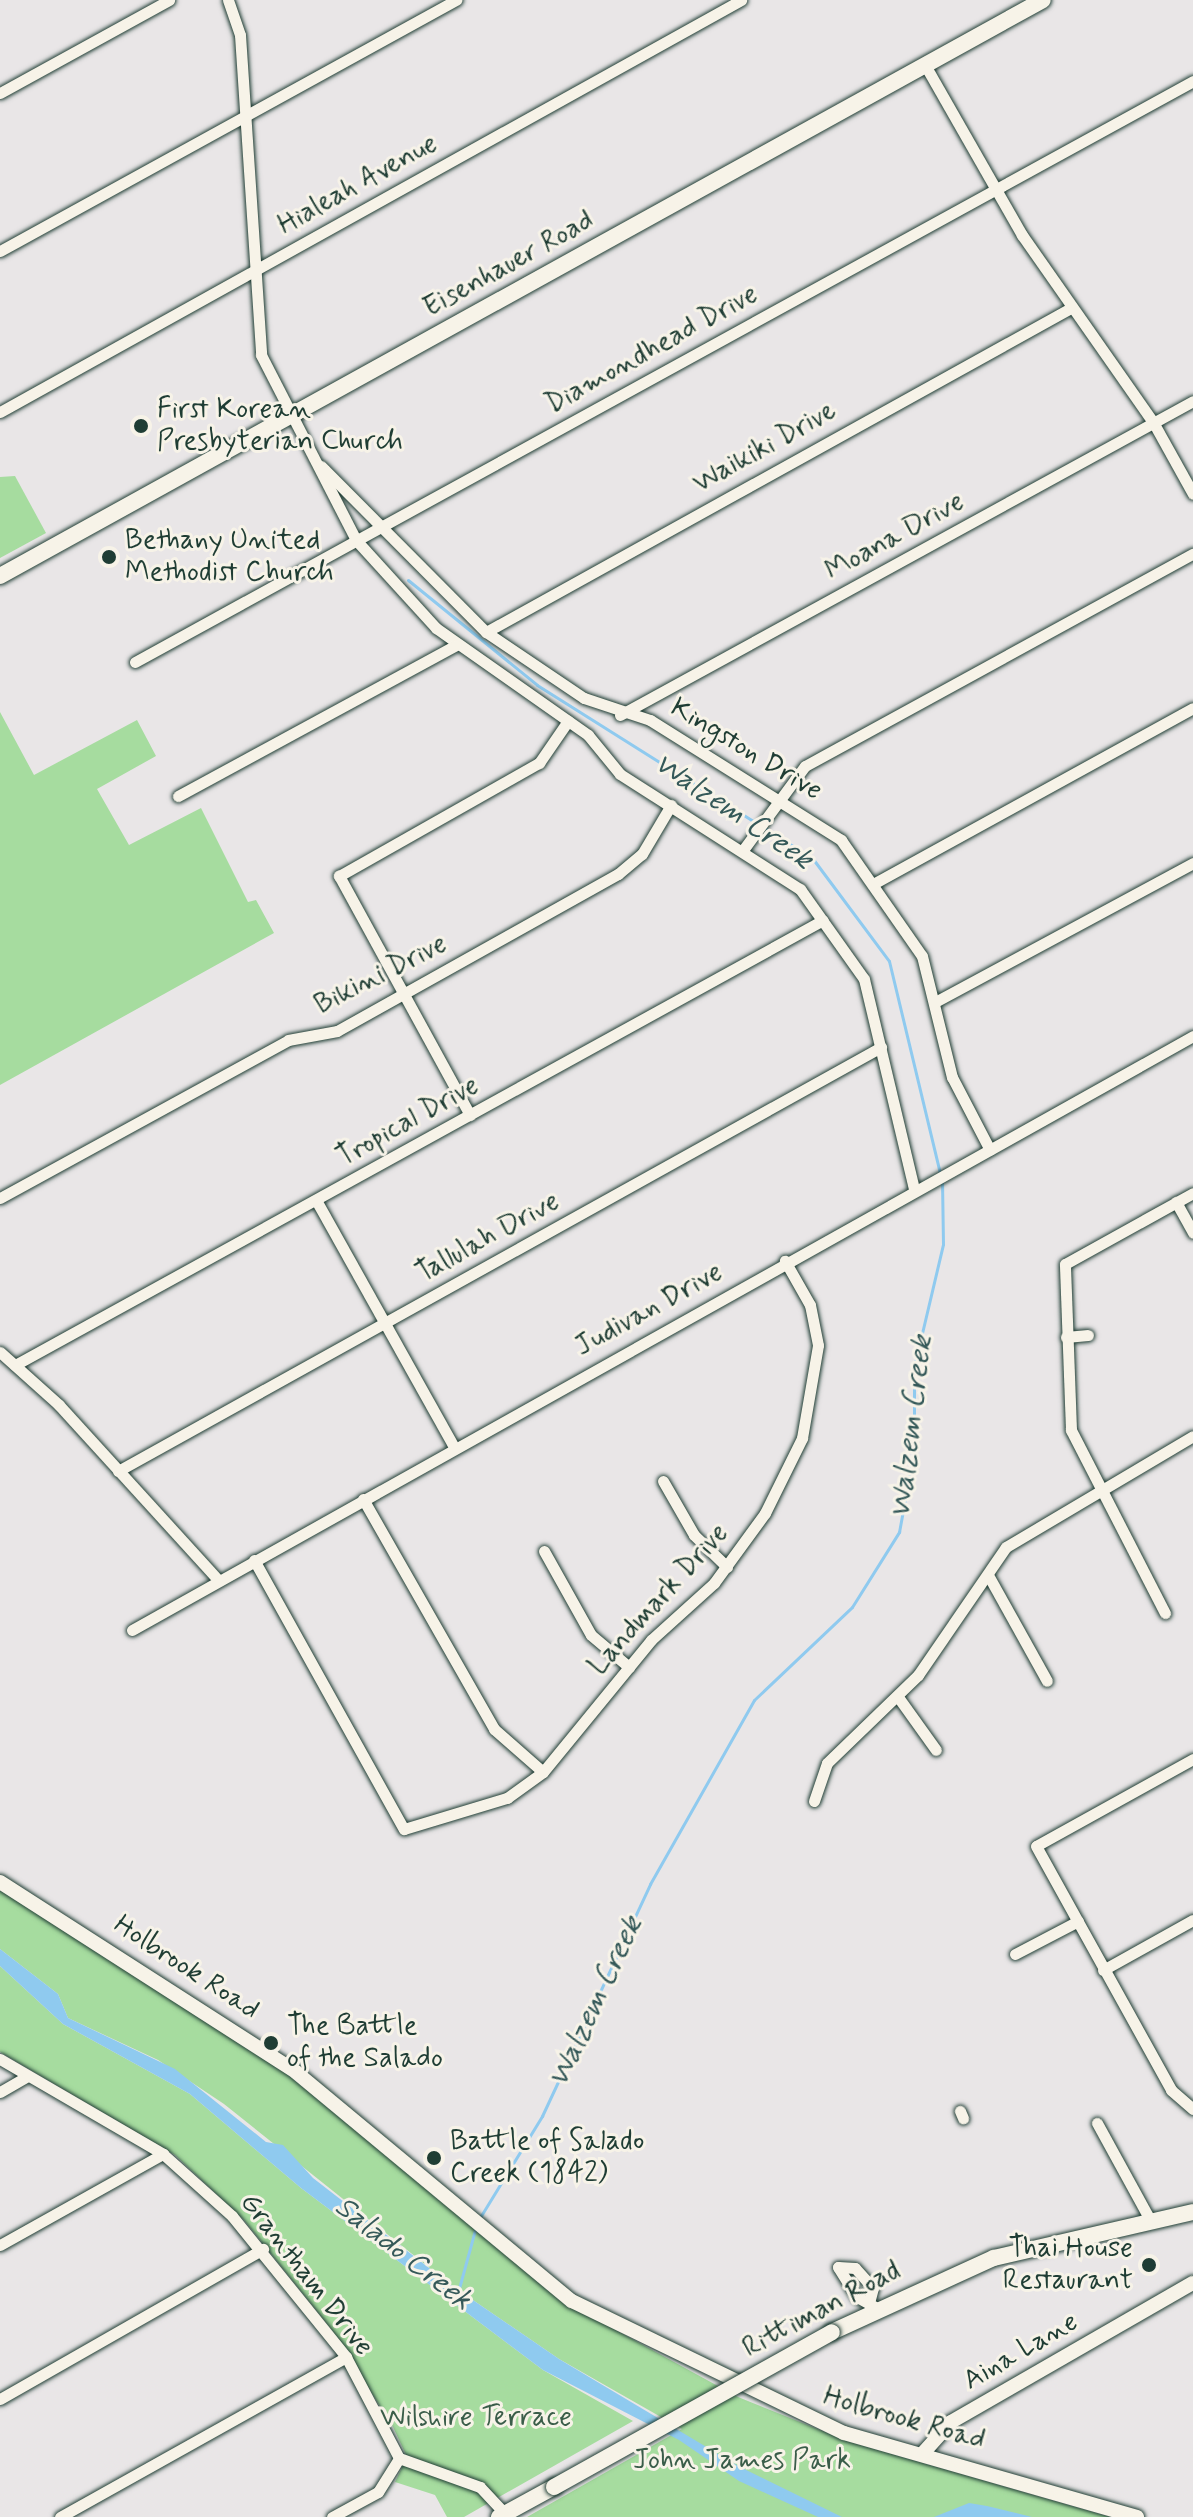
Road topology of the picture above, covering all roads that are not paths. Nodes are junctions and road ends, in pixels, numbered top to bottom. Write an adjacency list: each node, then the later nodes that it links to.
1 (169, 0): 9 (street)
2 (228, 0): 10 (street, Kingston Drive)
3 (456, 0): 10 (street)
4 (741, 0): 13 (street, Hialeah Avenue)
5 (1043, 0): 6 (main road, Eisenhauer Road)
6 (1017, 6): 7 (main road, Eisenhauer Road)
7 (925, 65): 11 (street); 17 (main road, Eisenhauer Road)
8 (1193, 81): 11 (street, Diamondhead Drive)
9 (0, 93)
10 (247, 117): 12 (street); 13 (street, Kingston Drive)
11 (995, 190): 14 (street); 21 (street, Diamondhead Drive)
12 (0, 251)
13 (252, 271): 16 (street, Hialeah Avenue); 17 (street, Kingston Drive)
14 (1069, 309): 18 (street); 25 (street, Waikiki Drive)
15 (1193, 401): 18 (street, Moana Drive)
16 (0, 412)
17 (289, 416): 19 (street, Kingston Drive); 24 (main road, Eisenhauer Road)
18 (1153, 422): 20 (street); 29 (street, Moana Drive)
19 (317, 463): 21 (street, Kingston Drive); 22 (street, Kingston Drive)
20 (1193, 494)
21 (377, 529): 22 (street, Diamondhead Drive); 25 (street, Kingston Drive)
22 (356, 540): 26 (street, Kingston Drive); 27 (street, Diamondhead Drive)
23 (1193, 554): 32 (street)
24 (0, 576)
25 (486, 632): 29 (street, Kingston Drive)
26 (456, 645): 30 (street, Kingston Drive); 31 (street)
27 (135, 662)
28 (1193, 708): 36 (street)
29 (619, 715): 32 (street, Kingston Drive)
30 (568, 721): 33 (street, Kingston Drive); 38 (street)
31 (178, 796)
32 (777, 796): 34 (street); 36 (street, Kingston Drive)
33 (671, 805): 34 (street, Kingston Drive); 38 (street, Bikini Drive)
34 (743, 850): 37 (street, Kingston Drive)
35 (1193, 863): 39 (street)
36 (873, 884): 39 (street, Kingston Drive)
37 (823, 920): 41 (street, Kingston Drive); 42 (street, Tropical Drive)
38 (403, 995): 42 (street); 46 (street, Bikini Drive)
39 (935, 1002): 43 (street, Kingston Drive)
40 (1193, 1036): 43 (street, Judivan Drive)
41 (881, 1047): 44 (street, Kingston Drive); 51 (street, Tallulah Drive)
42 (470, 1115): 47 (street, Tropical Drive)
43 (990, 1150): 44 (street, Judivan Drive)
44 (914, 1189): 50 (street, Judivan Drive)
45 (1193, 1193): 48 (street)
46 (0, 1198)
47 (316, 1200): 51 (street); 55 (street, Tropical Drive)
48 (1176, 1202): 49 (street); 53 (street)
49 (1193, 1233)
50 (785, 1261): 57 (street, Judivan Drive); 64 (street, Landmark Drive)
51 (385, 1322): 57 (street); 58 (street, Tallulah Drive)
52 (1088, 1335): 53 (street)
53 (1066, 1337): 60 (street)
54 (0, 1352): 55 (street)
55 (15, 1365): 58 (street)
56 (1193, 1436): 60 (street)
57 (454, 1447): 61 (street, Judivan Drive)
58 (118, 1471): 66 (street)
59 (663, 1481): 64 (street)
60 (1098, 1491): 65 (street); 67 (street)
61 (363, 1499): 63 (street, Judivan Drive); 74 (street)
62 (544, 1551): 69 (street)
63 (254, 1560): 66 (street, Judivan Drive); 74 (street, Landmark Drive)
64 (727, 1567): 69 (street, Landmark Drive)
65 (988, 1575): 70 (street); 71 (street)
66 (218, 1580): 68 (street, Judivan Drive)
67 (1165, 1613)
68 (132, 1630)
69 (629, 1667): 74 (street, Landmark Drive)
70 (1047, 1681)
71 (898, 1697): 72 (street); 75 (street)
72 (936, 1750)
73 (1193, 1759): 78 (street)
74 (543, 1772)
75 (814, 1801)
76 (0, 1882): 94 (street, Holbrook Road)
77 (1193, 1920): 80 (street)
78 (1078, 1921): 79 (street); 80 (street)
79 (1015, 1954)
80 (1103, 1970): 84 (street)
81 (0, 2059): 82 (street, Grantham Drive)
82 (28, 2076): 83 (street); 86 (street, Grantham Drive)
83 (0, 2092)
84 (1193, 2109)
85 (1097, 2123): 88 (street)
86 (163, 2154): 89 (street); 90 (street, Grantham Drive)
87 (1193, 2212): 88 (main road, Rittiman Road)
88 (1150, 2220): 96 (main road, Rittiman Road, bridge)
89 (0, 2245)
90 (263, 2249): 92 (street, Grantham Drive); 93 (street)
91 (1193, 2283): 94 (street, Aina Lane)
92 (346, 2357): 95 (street, Grantham Drive); 97 (street)
93 (0, 2399)
94 (924, 2452): 99 (street, Holbrook Road)
95 (399, 2458): 96 (street); 98 (street)
96 (502, 2515)
97 (60, 2517)
98 (332, 2517)
99 (1137, 2517)

